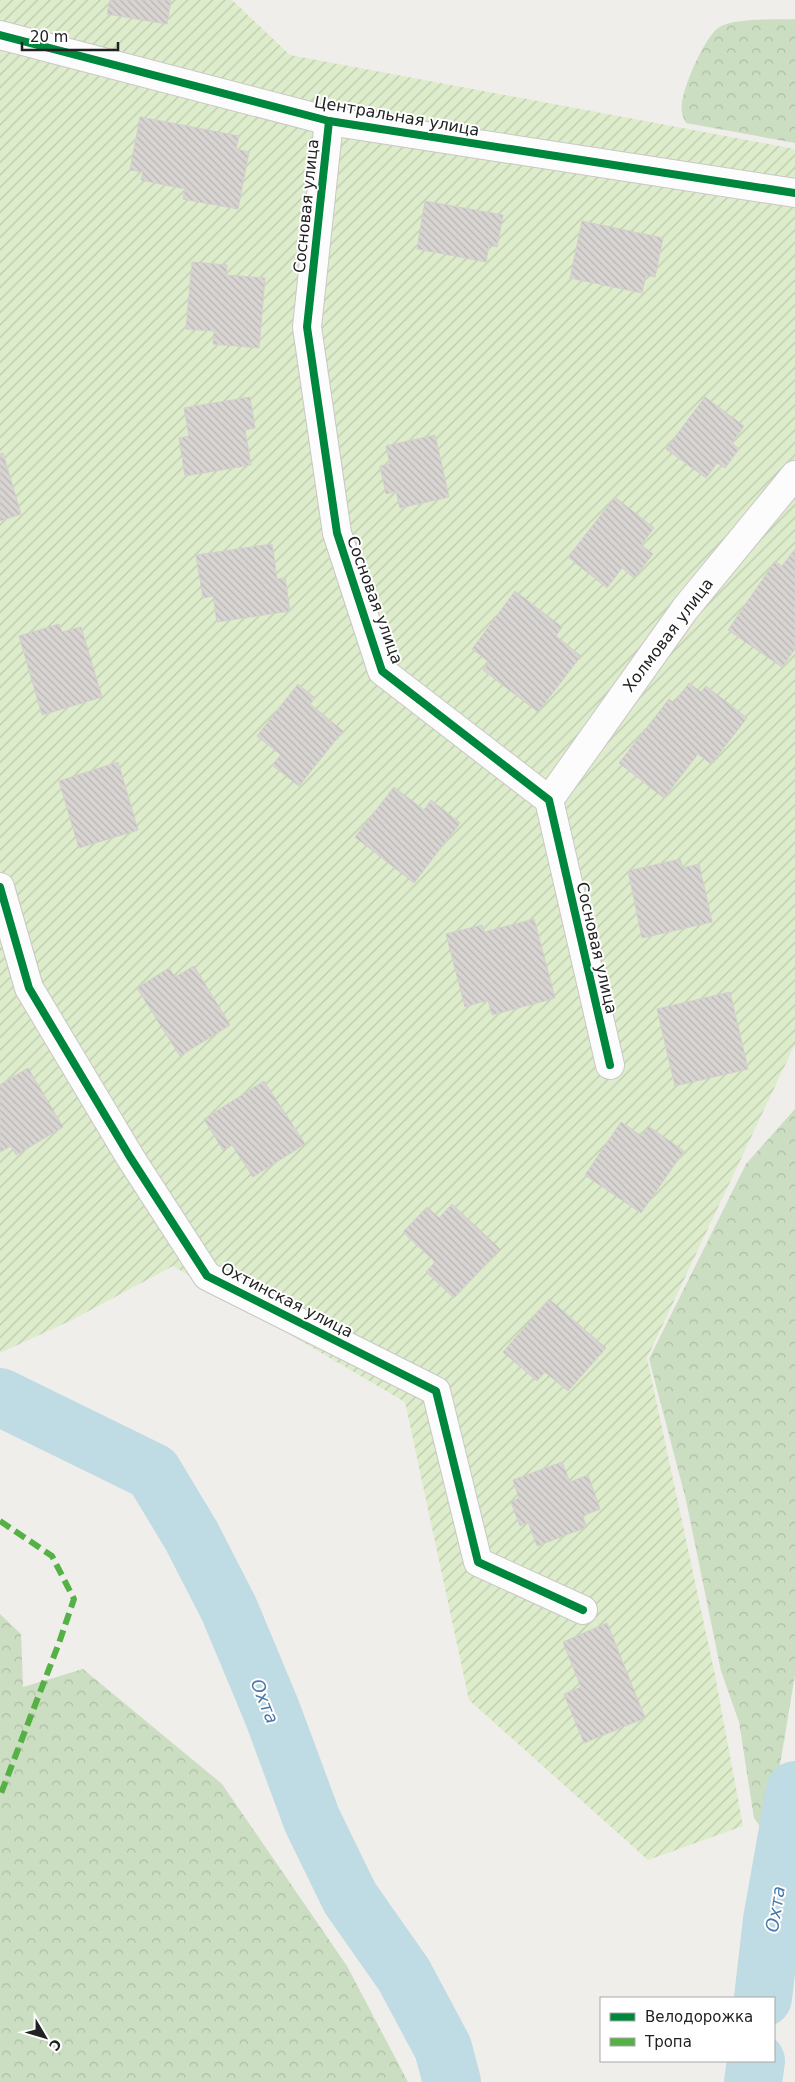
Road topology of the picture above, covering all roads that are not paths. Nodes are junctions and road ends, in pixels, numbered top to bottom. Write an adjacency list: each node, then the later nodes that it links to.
1 (0, 35): 2 (street, Центральная улица)
2 (329, 121): 3 (street, Центральная улица); 5 (street, Сосновая улица)
3 (795, 193)
4 (795, 476): 5 (street, Холмовая улица)
5 (549, 800): 7 (street, Сосновая улица)
6 (0, 887): 8 (street, Охтинская улица)
7 (610, 1065)
8 (583, 1610)

